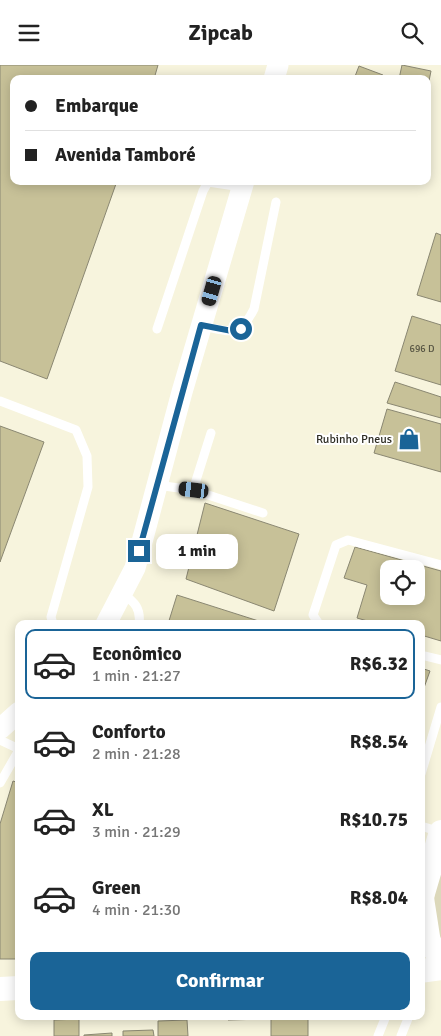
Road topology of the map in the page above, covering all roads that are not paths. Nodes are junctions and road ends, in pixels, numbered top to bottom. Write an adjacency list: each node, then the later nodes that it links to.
1 (206, 185): 5 (lane)
2 (243, 185): 4 (street)
3 (276, 203): 4 (lane)
4 (201, 325): 8 (street)
5 (157, 329)
6 (0, 401): 13 (lane)
7 (211, 433): 9 (lane)
8 (157, 485): 9 (lane); 12 (street)
9 (194, 490): 10 (lane)
10 (263, 513)
11 (441, 565): 16 (lane)
12 (123, 594): 14 (street); 15 (lane)
13 (52, 620)
14 (108, 620)
15 (139, 620)
16 (316, 620)
17 (425, 656): 18 (lane)
18 (441, 660)
19 (441, 707): 25 (lane)
20 (15, 716): 21 (street)
21 (0, 729)
22 (0, 740): 23 (lane)
23 (15, 748)
24 (15, 757): 26 (lane)
25 (425, 761)
26 (0, 783)
27 (425, 827): 28 (lane)
28 (441, 832): 29 (main road)
29 (425, 888)
30 (425, 918): 31 (main road)
31 (431, 969)
32 (0, 973): 33 (main road)
33 (15, 973)
34 (15, 988): 35 (main road)
35 (0, 989)
36 (384, 1020): 38 (lane)
37 (407, 1020): 39 (lane)
38 (378, 1036)
39 (401, 1036)

